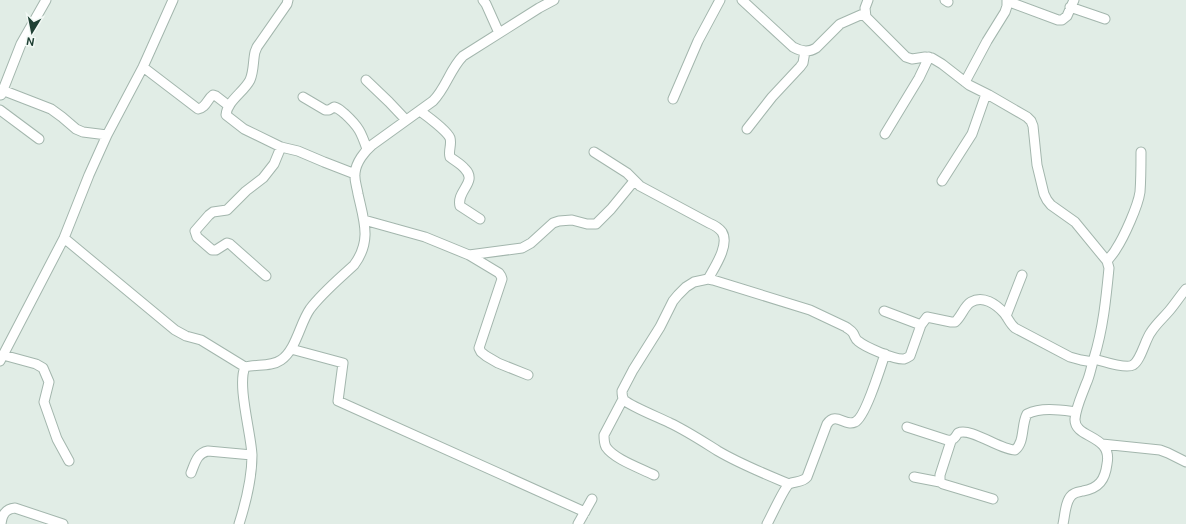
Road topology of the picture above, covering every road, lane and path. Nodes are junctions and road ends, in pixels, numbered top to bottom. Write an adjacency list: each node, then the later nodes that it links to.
1 (46, 0): 20 (street)
2 (173, 0): 17 (street)
3 (288, 0): 24 (street)
4 (483, 0): 14 (street)
5 (554, 0): 10 (street)
6 (720, 0): 23 (street)
7 (742, 0): 15 (street)
8 (868, 0): 12 (street)
9 (1007, 1): 11 (street); 19 (street)
10 (538, 3): 14 (street)
11 (1072, 4): 13 (street)
12 (865, 13): 15 (street); 16 (street)
13 (1105, 19)
14 (499, 34): 26 (street)
15 (805, 51): 28 (street)
16 (929, 56): 19 (street); 29 (street)
17 (143, 67): 24 (street); 30 (street)
18 (366, 80): 27 (street)
19 (965, 82): 21 (street)
20 (1, 93): 30 (street)
21 (986, 94): 38 (street); 43 (street)
22 (303, 97): 33 (street)
23 (673, 99)
24 (229, 106): 32 (street)
25 (0, 110): 31 (street)
26 (420, 111): 27 (street); 39 (street)
27 (406, 120): 33 (street)
28 (747, 129)
29 (885, 134)
30 (107, 135): 41 (street)
31 (39, 139)
32 (281, 147): 36 (street); 45 (street)
33 (367, 149): 36 (street)
34 (594, 152): 37 (street)
35 (1141, 152): 43 (street)
36 (355, 174): 40 (street)
37 (634, 181): 42 (street); 46 (street)
38 (942, 181)
39 (480, 219)
40 (364, 220): 42 (street); 51 (street)
41 (64, 238): 53 (street); 55 (street)
42 (469, 256): 56 (street)
43 (1107, 261): 54 (street)
44 (1022, 275): 49 (street)
45 (266, 276)
46 (708, 279): 52 (street); 57 (street)
47 (1186, 288): 54 (street)
48 (884, 311): 50 (street)
49 (1006, 316): 50 (street); 54 (street)
50 (921, 325): 52 (street)
51 (290, 349): 55 (street); 73 (street)
52 (885, 354): 69 (street)
53 (1, 358): 63 (street)
54 (1093, 360): 58 (street)
55 (246, 367): 62 (street)
56 (528, 375)
57 (623, 399): 66 (street); 69 (street)
58 (1076, 412): 60 (street); 61 (street)
59 (906, 427): 60 (street)
60 (951, 441): 68 (street)
61 (1102, 444): 64 (street); 79 (street)
62 (252, 455): 65 (street); 76 (street)
63 (69, 461)
64 (1186, 462)
65 (191, 473)
66 (654, 475)
67 (914, 476): 68 (street)
68 (940, 482): 71 (street)
69 (790, 484): 78 (street)
70 (592, 499): 73 (street)
71 (993, 499)
72 (3, 509): 74 (street); 75 (street)
73 (585, 512): 77 (street)
74 (1, 524)
75 (63, 524)
76 (239, 524)
77 (578, 524)
78 (767, 524)
79 (1063, 524)

